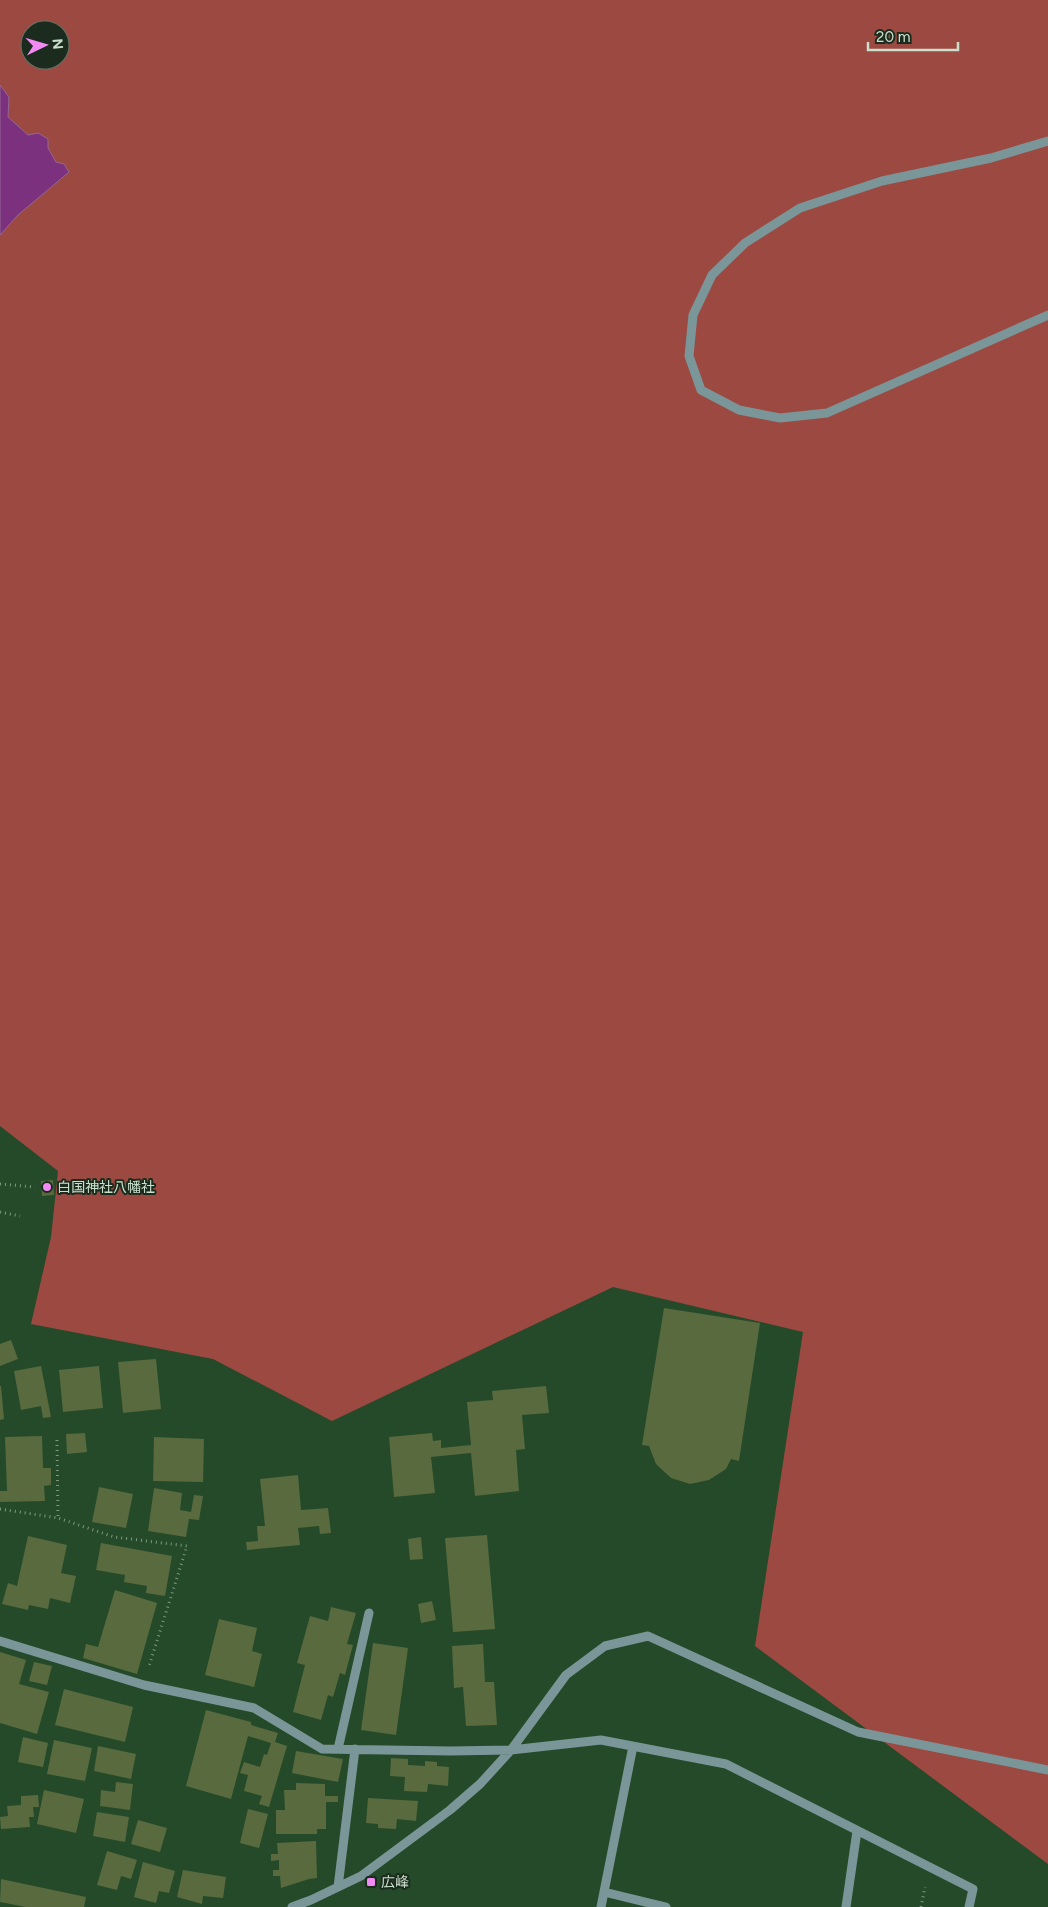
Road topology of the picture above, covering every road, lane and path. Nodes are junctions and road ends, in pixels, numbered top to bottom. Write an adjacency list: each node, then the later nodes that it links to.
1 (1048, 141): 2 (street)
2 (1048, 315)
3 (0, 1184): 4 (path)
4 (36, 1187)
5 (0, 1212): 6 (path)
6 (20, 1216)
7 (57, 1440): 9 (path)
8 (0, 1509): 9 (path)
9 (58, 1518): 12 (path)
10 (369, 1613): 14 (street)
11 (0, 1641): 12 (street)
12 (144, 1685): 14 (street)
13 (633, 1746): 16 (street); 18 (street); 20 (street)
14 (338, 1749): 15 (street)
15 (355, 1749): 16 (street); 19 (street)
16 (512, 1750): 17 (street); 19 (street)
17 (1048, 1770)
18 (857, 1831): 25 (street); 26 (street)
19 (338, 1887): 21 (street)
20 (604, 1892): 23 (street); 24 (street)
21 (311, 1904): 22 (street)
22 (292, 1907)
23 (601, 1907)
24 (666, 1907)
25 (846, 1907)
26 (969, 1907)

